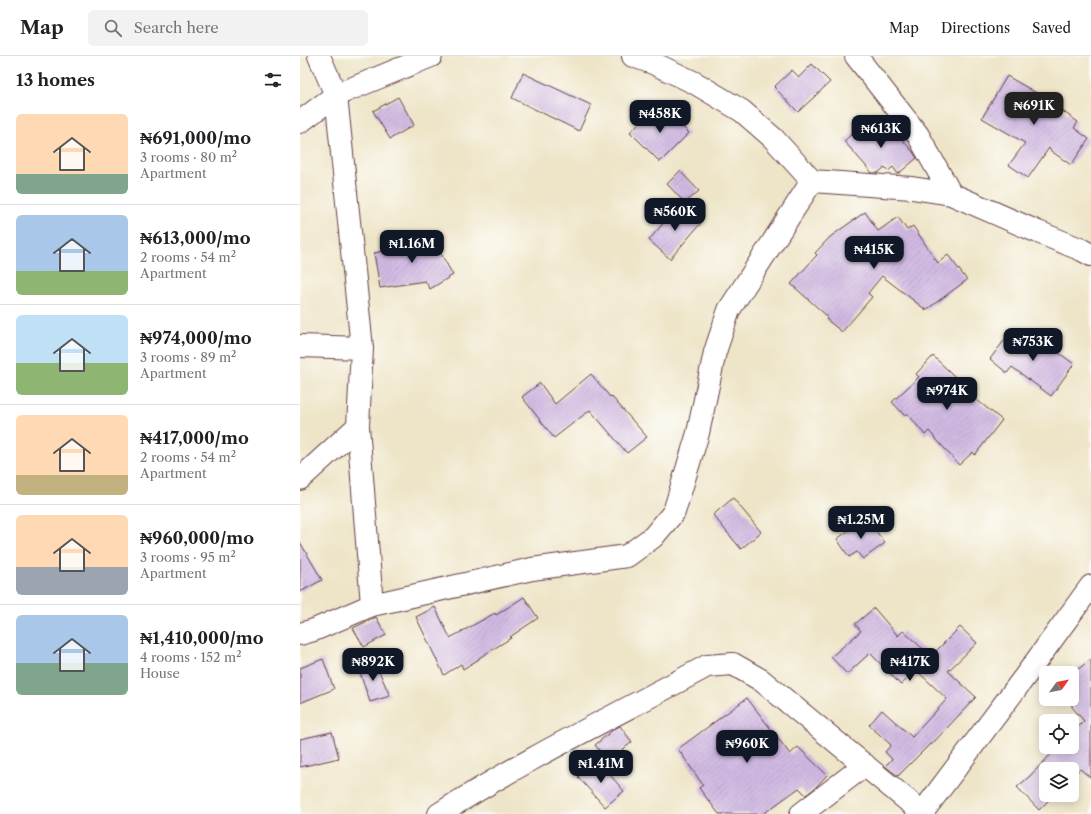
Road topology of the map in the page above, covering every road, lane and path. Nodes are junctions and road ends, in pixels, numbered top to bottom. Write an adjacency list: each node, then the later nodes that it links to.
1 (319, 56): 5 (street)
2 (431, 56): 5 (street)
3 (633, 56): 7 (street)
4 (856, 56): 8 (street)
5 (336, 95): 6 (street); 11 (street)
6 (300, 122)
7 (812, 181): 8 (street); 15 (street)
8 (951, 194): 9 (street)
9 (1091, 255)
10 (300, 346): 11 (street)
11 (362, 348): 12 (street)
12 (358, 426): 13 (street); 15 (street)
13 (300, 479)
14 (1091, 586): 18 (street)
15 (372, 605): 16 (street)
16 (300, 634)
17 (865, 765): 18 (street); 19 (street); 20 (street)
18 (923, 813)
19 (439, 814)
20 (801, 814)

